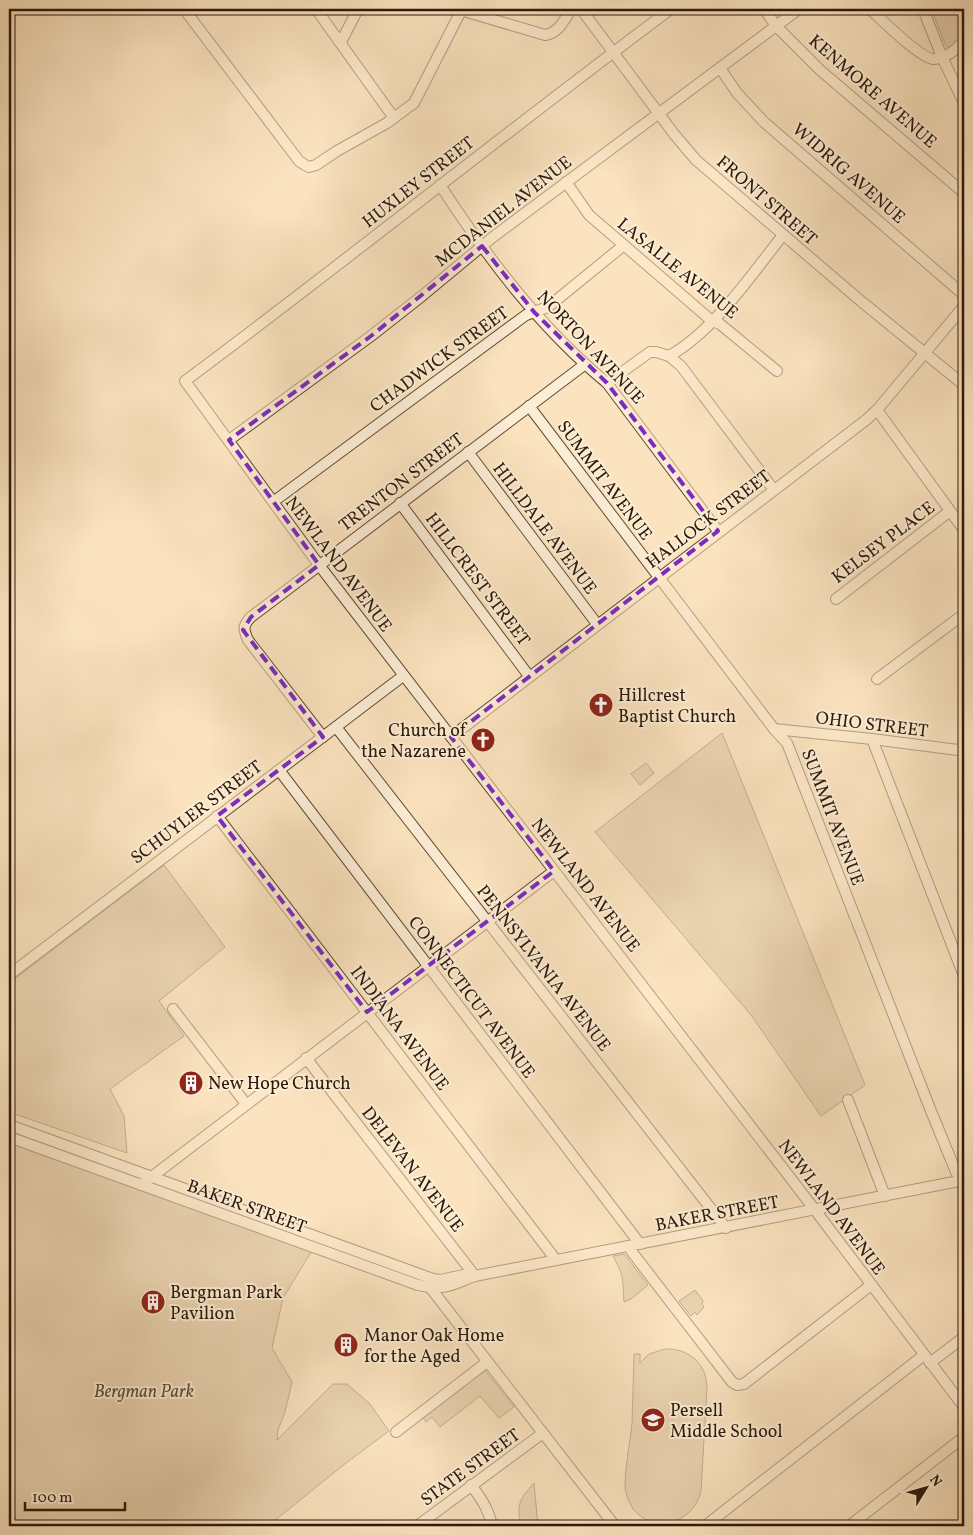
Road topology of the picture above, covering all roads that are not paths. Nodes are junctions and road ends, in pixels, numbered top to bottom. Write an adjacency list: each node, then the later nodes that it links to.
1 (184, 9): 20 (street)
2 (316, 9): 14 (street)
3 (358, 9): 14 (street)
4 (460, 9): 5 (street); 20 (street)
5 (571, 9)
6 (581, 9): 15 (street, FRONT STREET)
7 (671, 9): 15 (street, HUXLEY STREET)
8 (764, 9): 12 (street, KENMORE AVENUE)
9 (799, 9): 12 (street, MCDANIEL AVENUE)
10 (870, 9): 16 (street)
11 (923, 9): 16 (street)
12 (776, 26): 17 (street, MCDANIEL AVENUE); 23 (street, KENMORE AVENUE)
13 (964, 41): 16 (street)
14 (341, 42): 20 (street)
15 (613, 52): 19 (street, FRONT STREET); 22 (street, HUXLEY STREET)
16 (942, 57): 18 (street)
17 (720, 68): 19 (street, MCDANIEL AVENUE); 27 (street, WIDRIG AVENUE)
18 (964, 103)
19 (658, 113): 21 (street, MCDANIEL AVENUE); 24 (street, FRONT STREET)
20 (394, 118)
21 (566, 182): 25 (street, LASALLE AVENUE); 26 (street, MCDANIEL AVENUE)
22 (440, 185): 26 (street, NORTON AVENUE); 35 (street, HUXLEY STREET)
23 (964, 193)
24 (783, 235): 30 (street); 31 (street, FRONT STREET)
25 (624, 245): 29 (street, CHADWICK STREET); 30 (street, LASALLE AVENUE)
26 (482, 246): 29 (street, NORTON AVENUE); 40 (street, MCDANIEL AVENUE)
27 (964, 295)
28 (964, 306): 31 (street, HALLOCK STREET)
29 (534, 312): 33 (street, NORTON AVENUE); 43 (street, CHADWICK STREET)
30 (712, 321): 32 (street); 34 (street, LASALLE AVENUE)
31 (925, 354): 37 (street, FRONT STREET); 39 (street, HALLOCK STREET)
32 (669, 356): 36 (street); 42 (street)
33 (584, 364): 36 (street, NORTON AVENUE); 38 (street, TRENTON STREET)
34 (777, 372)
35 (185, 380): 40 (street, NEWLAND AVENUE)
36 (607, 383): 47 (street, NORTON AVENUE)
37 (964, 385)
38 (529, 406): 41 (street, TRENTON STREET); 49 (street, SUMMIT AVENUE)
39 (877, 410): 42 (street, HALLOCK STREET); 45 (street)
40 (229, 440): 43 (street, NEWLAND AVENUE)
41 (468, 452): 44 (street, TRENTON STREET); 52 (street, HILLDALE AVENUE)
42 (774, 490): 47 (street, HALLOCK STREET)
43 (273, 502): 48 (street, NEWLAND AVENUE)
44 (400, 503): 48 (street, TRENTON STREET); 54 (street, HILLCREST STREET)
45 (950, 511): 46 (street); 50 (street, KELSEY PLACE)
46 (964, 530)
47 (718, 531): 49 (street, HALLOCK STREET)
48 (318, 565): 53 (street, NEWLAND AVENUE); 58 (street, TRENTON STREET)
49 (658, 578): 52 (street, HALLOCK STREET); 57 (street, SUMMIT AVENUE)
50 (836, 599)
51 (964, 614): 55 (street)
52 (597, 624): 54 (street, HALLOCK STREET)
53 (403, 676): 56 (street, SCHUYLER STREET); 59 (street, NEWLAND AVENUE)
54 (529, 676): 59 (street, HALLOCK STREET)
55 (877, 679)
56 (336, 728): 58 (street, SCHUYLER STREET); 65 (street, PENNSYLVANIA AVENUE)
57 (774, 729): 60 (street, OHIO STREET); 77 (street, SUMMIT AVENUE)
58 (323, 737): 62 (street, SCHUYLER STREET)
59 (451, 737): 64 (street, NEWLAND AVENUE)
60 (872, 739): 61 (street, OHIO STREET); 68 (street)
61 (962, 751)
62 (279, 770): 63 (street, SCHUYLER STREET); 66 (street, CONNECTICUT AVENUE)
63 (217, 816): 67 (street, SCHUYLER STREET); 70 (street, INDIANA AVENUE)
64 (554, 871): 65 (street); 80 (street, NEWLAND AVENUE)
65 (488, 921): 66 (street); 81 (street, PENNSYLVANIA AVENUE)
66 (428, 966): 70 (street); 82 (street, CONNECTICUT AVENUE)
67 (9, 975)
68 (964, 976)
69 (173, 1009): 73 (street)
70 (367, 1012): 71 (street); 84 (street, INDIANA AVENUE)
71 (306, 1058): 73 (street); 86 (street, DELEVAN AVENUE)
72 (848, 1100): 79 (street)
73 (246, 1104): 76 (street)
74 (9, 1125): 76 (street, BAKER STREET)
75 (9, 1137): 78 (street, BAKER STREET)
76 (151, 1177): 78 (street); 85 (street, BAKER STREET)
77 (964, 1181): 79 (street, BAKER STREET)
78 (141, 1185): 89 (street, BAKER STREET)
79 (885, 1196): 80 (street, BAKER STREET)
80 (814, 1210): 81 (street, BAKER STREET); 88 (street, NEWLAND AVENUE)
81 (726, 1228): 82 (street, BAKER STREET)
82 (640, 1244): 83 (street, BAKER STREET)
83 (629, 1246): 84 (street, BAKER STREET); 88 (street)
84 (556, 1260): 86 (street, BAKER STREET)
85 (409, 1270): 86 (street, BAKER STREET); 89 (street)
86 (475, 1276): 87 (street, BAKER STREET)
87 (455, 1284): 89 (street, BAKER STREET); 90 (street)
88 (871, 1285): 92 (street, NEWLAND AVENUE)
89 (430, 1287): 90 (street)
90 (445, 1305): 93 (street)
91 (964, 1337): 92 (street)
92 (927, 1359): 94 (street, NEWLAND AVENUE); 102 (street)
93 (488, 1362): 95 (street); 96 (street)
94 (964, 1407)
95 (396, 1432)
96 (543, 1433): 98 (street, STATE STREET); 101 (street)
97 (964, 1437): 103 (street)
98 (471, 1486): 99 (street, STATE STREET); 100 (street)
99 (417, 1526)
100 (492, 1526)
101 (615, 1526)
102 (705, 1526)
103 (849, 1526)

